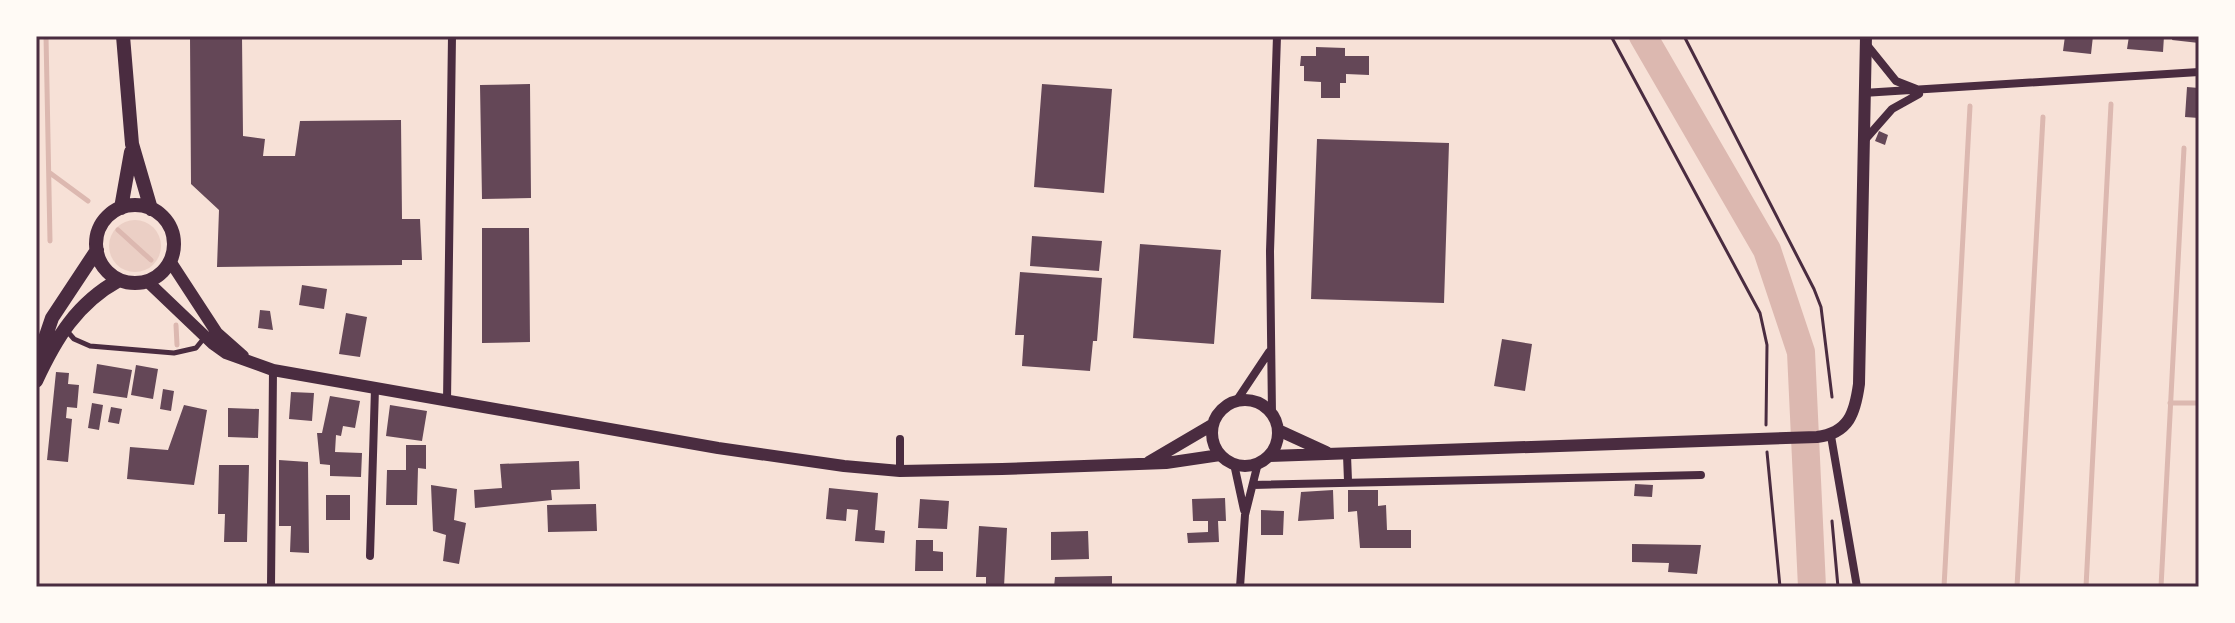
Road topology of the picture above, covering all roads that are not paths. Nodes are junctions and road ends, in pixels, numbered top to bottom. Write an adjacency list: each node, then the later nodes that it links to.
1 (123, 36): 9 (main road)
2 (452, 36): 26 (street)
3 (1277, 36): 19 (street)
4 (1865, 39): 6 (street); 7 (street)
5 (2199, 72): 6 (street)
6 (1923, 92): 7 (street); 8 (street)
7 (1863, 93): 8 (street)
8 (1863, 143): 30 (street)
9 (132, 144): 10 (main road); 11 (main road)
10 (121, 208): 11 (main road); 12 (main road)
11 (151, 209): 13 (main road)
12 (97, 250): 14 (main road); 17 (main road)
13 (170, 261): 15 (main road); 20 (street)
14 (119, 280): 15 (main road); 16 (main road)
15 (147, 281): 18 (street)
16 (64, 327): 18 (lane); 23 (main road)
17 (40, 335): 21 (main road)
18 (206, 337): 20 (street)
19 (1269, 352): 25 (street); 27 (street)
20 (249, 361): 22 (street)
21 (36, 365)
22 (273, 370): 24 (street); 43 (street)
23 (36, 381)
24 (375, 388): 26 (street); 42 (street)
25 (1237, 400): 27 (street); 28 (street)
26 (447, 401): 37 (street)
27 (1272, 414): 29 (street)
28 (1212, 425): 32 (street); 35 (street)
29 (1278, 430): 33 (street); 34 (street)
30 (1824, 436): 33 (street); 45 (street)
31 (900, 439): 37 (street)
32 (1220, 455): 35 (street); 36 (street)
33 (1342, 456): 34 (street); 39 (street)
34 (1263, 460): 36 (street); 40 (street)
35 (1147, 464): 37 (street)
36 (1234, 464): 41 (street)
37 (900, 471)
38 (1701, 475): 39 (street)
39 (1348, 481): 40 (street)
40 (1253, 485): 41 (street)
41 (1245, 515): 44 (street)
42 (370, 556)
43 (271, 587)
44 (1240, 587)
45 (1857, 587)

